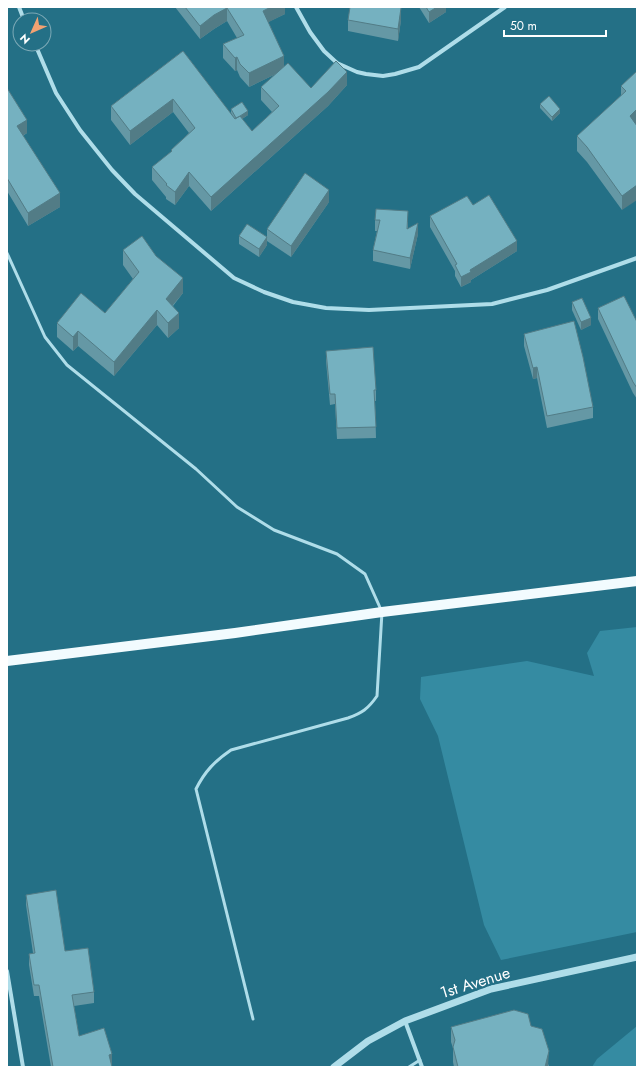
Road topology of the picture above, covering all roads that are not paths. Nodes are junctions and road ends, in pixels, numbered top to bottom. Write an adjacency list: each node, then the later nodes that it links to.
1 (296, 7): 2 (street)
2 (505, 7)
3 (38, 52): 5 (street)
4 (7, 253): 7 (lane)
5 (637, 258)
6 (637, 580): 7 (main road)
7 (382, 612): 8 (main road); 11 (lane)
8 (7, 661)
9 (637, 957): 12 (street, 1st Avenue)
10 (7, 971): 14 (street)
11 (253, 1019)
12 (404, 1021): 13 (street); 15 (street, 1st Avenue)
13 (420, 1060): 16 (lane); 17 (street)
14 (23, 1067)
15 (334, 1067)
16 (409, 1067)
17 (422, 1067)

